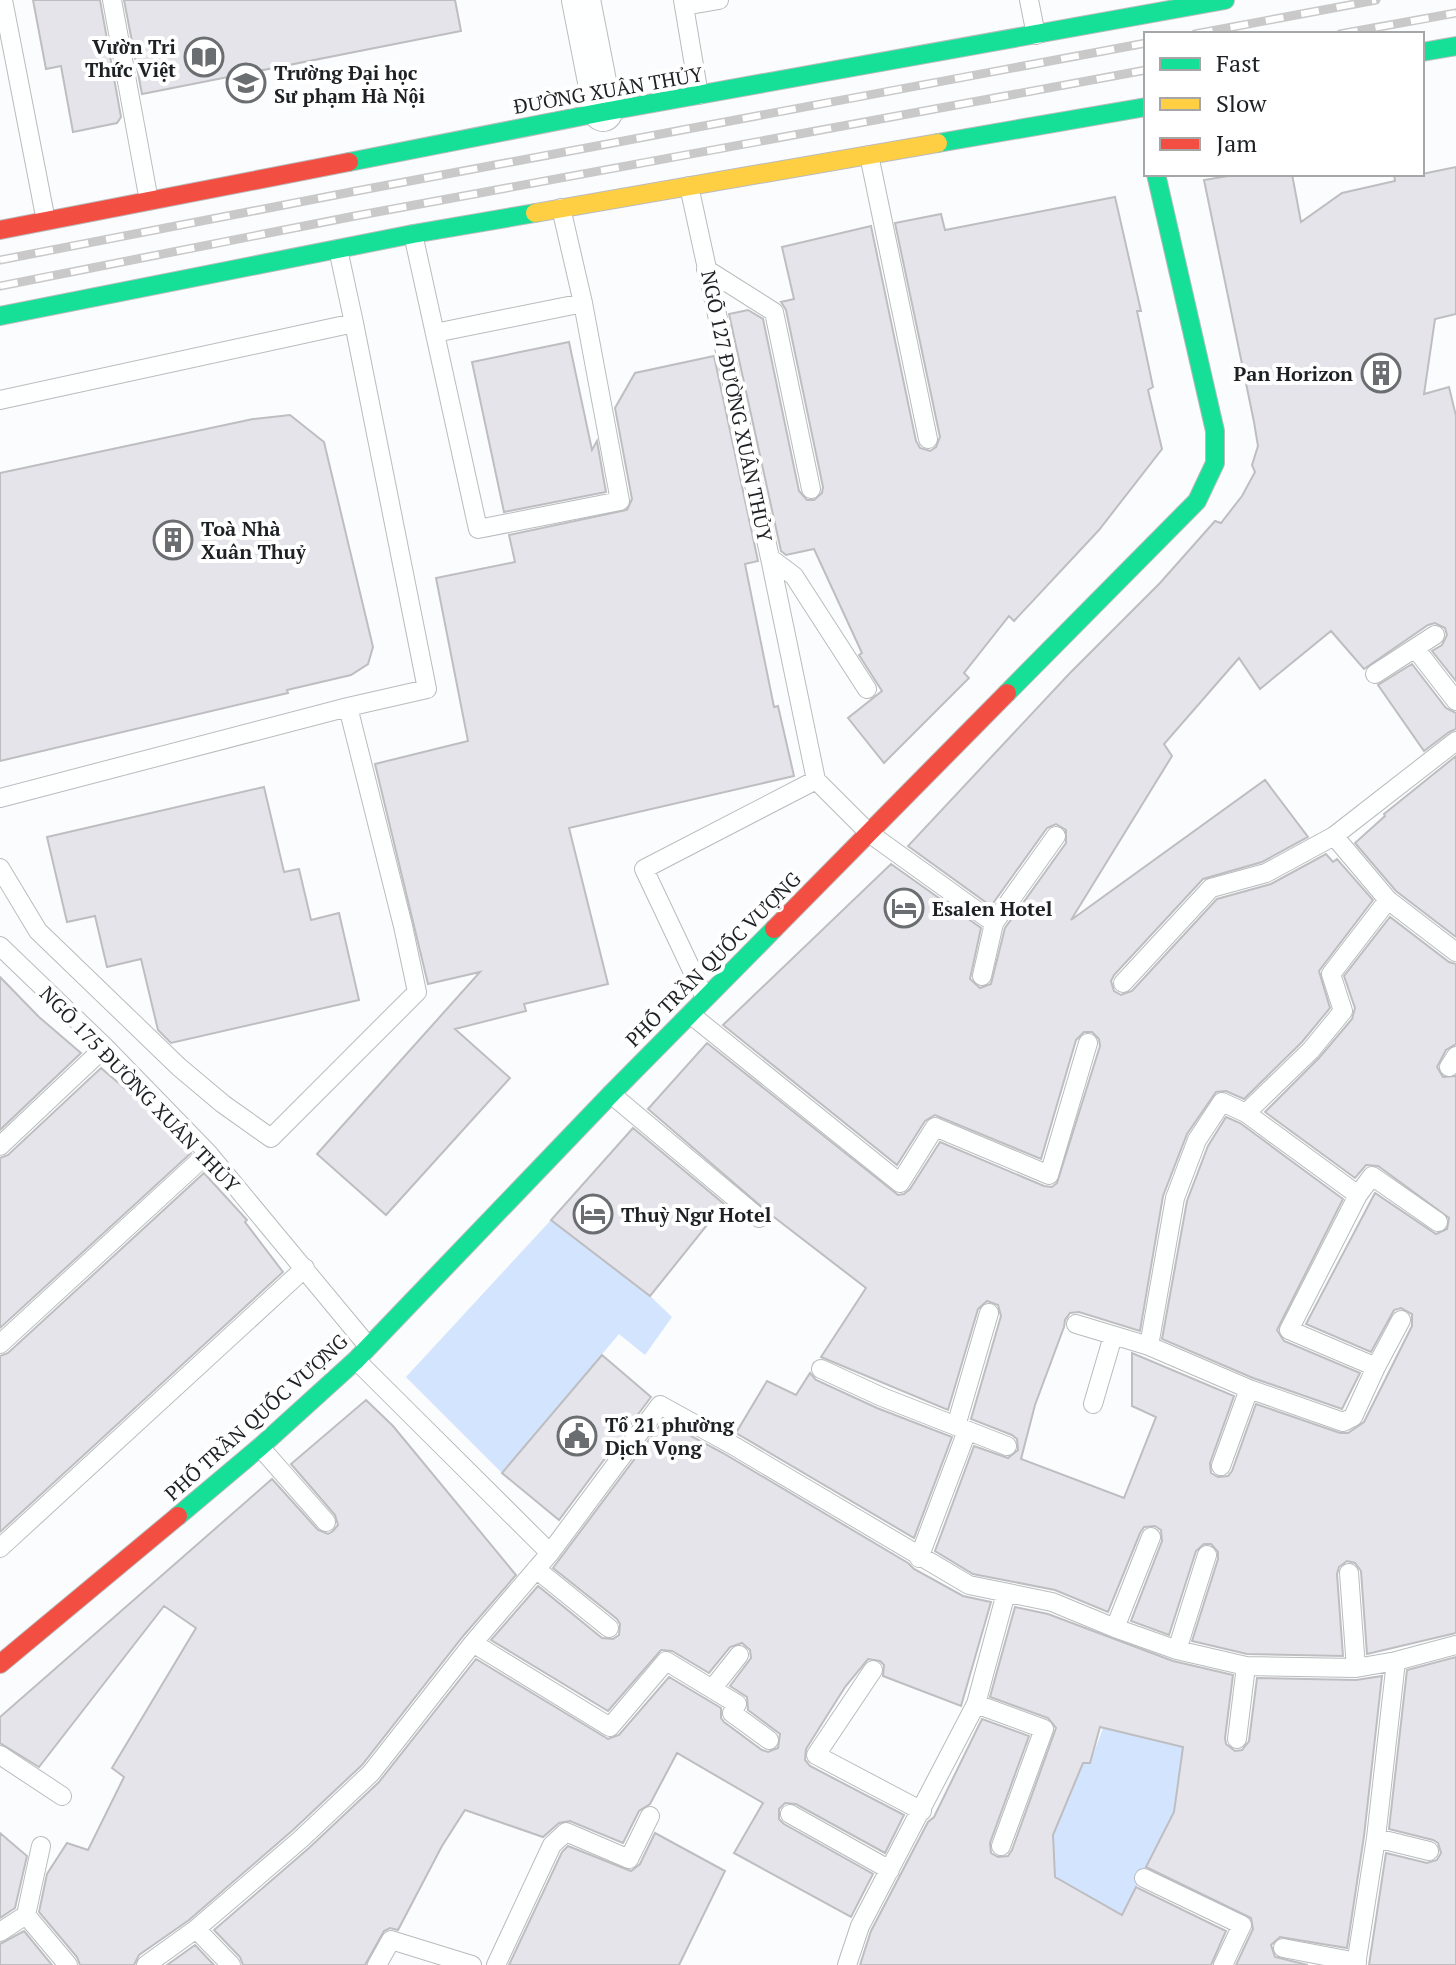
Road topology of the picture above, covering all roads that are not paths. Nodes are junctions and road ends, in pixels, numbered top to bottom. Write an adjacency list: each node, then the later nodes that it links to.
1 (2, 0): 20 (lane)
2 (112, 0): 18 (lane)
3 (581, 0): 13 (street)
4 (719, 0): 7 (lane)
5 (1029, 0): 9 (lane)
6 (1225, 0): 8 (main road, ĐƯỜNG XUÂN THỦY)
7 (683, 3): 12 (lane)
8 (1169, 5): 9 (main road, ĐƯỜNG XUÂN THỦY)
9 (1036, 35): 12 (main road, ĐƯỜNG XUÂN THỦY)
10 (1456, 46): 11 (main road)
11 (1424, 52)
12 (699, 95): 13 (main road, ĐƯỜNG XUÂN THỦY)
13 (603, 112): 18 (main road, ĐƯỜNG XUÂN THỦY)
14 (1143, 112): 15 (main road)
15 (869, 155): 17 (main road); 30 (lane)
16 (1156, 176): 42 (main road, PHỐ TRẦN QUỐC VƯỢNG)
17 (689, 186): 19 (main road); 24 (lane, NGÕ 127 ĐƯỜNG XUÂN THỦY)
18 (149, 201): 20 (main road, ĐƯỜNG XUÂN THỦY)
19 (561, 208): 22 (main road); 25 (lane)
20 (46, 221): 21 (main road, ĐƯỜNG XUÂN THỦY)
21 (0, 230)
22 (413, 234): 23 (main road); 28 (lane)
23 (338, 249): 26 (main road); 27 (lane)
24 (706, 269): 31 (lane); 32 (lane, NGÕ 127 ĐƯỜNG XUÂN THỦY)
25 (583, 303): 28 (lane); 28 (lane)
26 (0, 316)
27 (354, 323): 29 (lane); 38 (lane)
28 (435, 333)
29 (0, 400)
30 (928, 439)
31 (811, 489)
32 (770, 558): 36 (lane, NGÕ 127 ĐƯỜNG XUÂN THỦY); 40 (lane)
33 (1435, 635): 34 (lane)
34 (1415, 648): 35 (lane); 37 (lane)
35 (1375, 674)
36 (867, 689)
37 (1456, 701)
38 (348, 707): 41 (lane); 45 (lane)
39 (1456, 741): 44 (lane)
40 (816, 780): 42 (lane); 52 (lane)
41 (0, 798)
42 (869, 833): 47 (lane); 52 (main road, PHỐ TRẦN QUỐC VƯỢNG)
43 (1056, 836): 47 (lane)
44 (1334, 836): 46 (lane); 51 (lane)
45 (0, 868)
46 (1388, 900): 49 (lane); 57 (lane)
47 (994, 923): 50 (lane)
48 (0, 946): 55 (lane, NGÕ 175 ĐƯỜNG XUÂN THỦY)
49 (1456, 952)
50 (982, 976)
51 (1123, 983)
52 (705, 998): 53 (main road, PHỐ TRẦN QUỐC VƯỢNG)
53 (690, 1014): 54 (lane); 56 (main road, PHỐ TRẦN QUỐC VƯỢNG)
54 (1088, 1043)
55 (105, 1047): 58 (lane); 59 (lane, NGÕ 175 ĐƯỜNG XUÂN THỦY)
56 (611, 1094): 61 (lane); 70 (main road, PHỐ TRẦN QUỐC VƯỢNG)
57 (1246, 1113): 60 (lane); 69 (lane)
58 (0, 1146)
59 (208, 1153): 63 (lane, NGÕ 175 ĐƯỜNG XUÂN THỦY); 68 (lane)
60 (1358, 1195): 62 (lane); 71 (lane)
61 (759, 1218)
62 (1438, 1222)
63 (305, 1268): 70 (lane, NGÕ 175 ĐƯỜNG XUÂN THỦY); 81 (lane)
64 (989, 1313): 75 (lane)
65 (1401, 1320): 71 (lane)
66 (1076, 1324): 67 (lane)
67 (1113, 1336): 69 (lane); 74 (lane)
68 (0, 1344)
69 (1149, 1346): 73 (lane)
70 (362, 1353): 77 (main road, PHỐ TRẦN QUỐC VƯỢNG); 82 (lane, NGÕ 175 ĐƯỜNG XUÂN THỦY)
71 (1376, 1367): 73 (lane)
72 (821, 1369): 75 (lane)
73 (1249, 1389): 78 (lane)
74 (1093, 1404)
75 (961, 1428): 76 (lane); 84 (lane)
76 (1007, 1446)
77 (260, 1447): 79 (lane); 95 (main road, PHỐ TRẦN QUỐC VƯỢNG)
78 (1221, 1466)
79 (326, 1522)
80 (1151, 1537): 89 (lane)
81 (0, 1548)
82 (550, 1553): 84 (lane); 85 (lane)
83 (1207, 1555): 92 (lane)
84 (919, 1558): 87 (lane)
85 (536, 1569): 88 (lane); 90 (lane)
86 (1349, 1573): 97 (lane)
87 (1006, 1593): 89 (lane); 100 (lane)
88 (609, 1628)
89 (1115, 1628): 92 (lane)
90 (473, 1643): 99 (lane); 115 (lane)
91 (1456, 1645): 94 (lane)
92 (1177, 1650): 96 (lane)
93 (739, 1655): 99 (lane)
94 (1396, 1661): 97 (lane); 108 (lane)
95 (0, 1664)
96 (1246, 1666): 97 (lane); 101 (lane)
97 (1356, 1668)
98 (873, 1670): 105 (lane)
99 (712, 1689): 102 (lane)
100 (976, 1704): 105 (lane); 110 (lane)
101 (1237, 1739)
102 (769, 1740)
103 (0, 1755): 104 (lane)
104 (62, 1796)
105 (922, 1811): 112 (lane)
106 (790, 1814): 112 (lane)
107 (650, 1816): 124 (lane)
108 (1376, 1838): 111 (lane); 118 (lane)
109 (41, 1846): 114 (lane)
110 (1001, 1846)
111 (1429, 1851)
112 (890, 1870): 125 (lane)
113 (1144, 1878): 126 (lane)
114 (26, 1915): 116 (lane); 119 (lane)
115 (196, 1929): 120 (lane); 121 (lane)
116 (0, 1932)
117 (1283, 1948): 118 (lane)
118 (1357, 1964)
119 (68, 1965)
120 (146, 1965)
121 (231, 1965)
122 (377, 1965): 123 (lane)
123 (472, 1965)
124 (496, 1965)
125 (847, 1965)
126 (1223, 1965)

